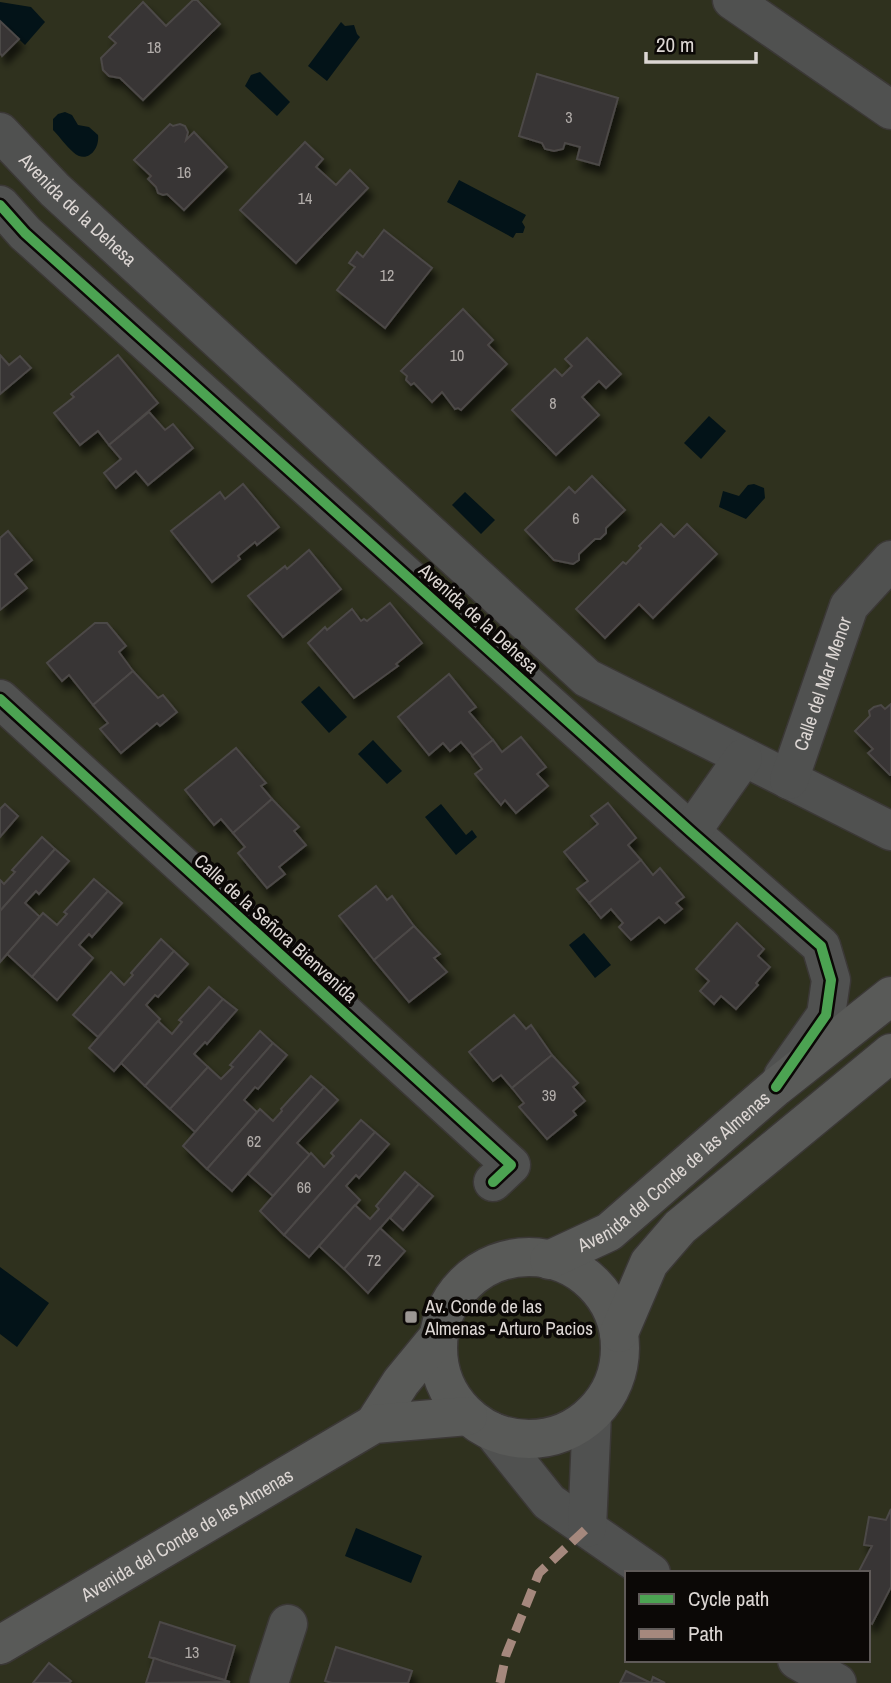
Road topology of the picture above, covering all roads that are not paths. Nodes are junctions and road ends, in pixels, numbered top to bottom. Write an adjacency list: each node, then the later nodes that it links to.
1 (732, 0): 2 (street)
2 (891, 110)
3 (0, 132): 8 (street, Avenida de la Dehesa)
4 (0, 205): 5 (street, Avenida de la Dehesa)
5 (13, 243): 11 (street, Avenida de la Dehesa)
6 (891, 560): 9 (street, Calle del Mar Menor)
7 (0, 699): 16 (street, Calle de la Señora Bienvenida)
8 (743, 758): 9 (street, Avenida de la Dehesa); 11 (street)
9 (789, 780): 10 (street, Avenida de la Dehesa)
10 (891, 831)
11 (691, 832): 15 (street, Avenida de la Dehesa)
12 (891, 996): 15 (main road, Avenida del Conde de las Almenas)
13 (891, 1033): 17 (street, Avenida del Conde de las Almenas)
14 (891, 1053): 17 (main road)
15 (776, 1087): 18 (main road, Avenida del Conde de las Almenas)
16 (493, 1182)
17 (731, 1183): 19 (main road)
18 (549, 1260): 19 (main road); 20 (main road)
19 (619, 1333): 21 (main road)
20 (438, 1337): 22 (main road); 23 (main road)
21 (592, 1414): 23 (main road); 24 (street)
22 (374, 1424): 23 (main road); 27 (main road, Avenida del Conde de las Almenas)
23 (480, 1424): 24 (street)
24 (587, 1528): 25 (street)
25 (648, 1571)
26 (288, 1623): 29 (street)
27 (0, 1645)
28 (800, 1662): 30 (street)
29 (270, 1683)
30 (837, 1683)

